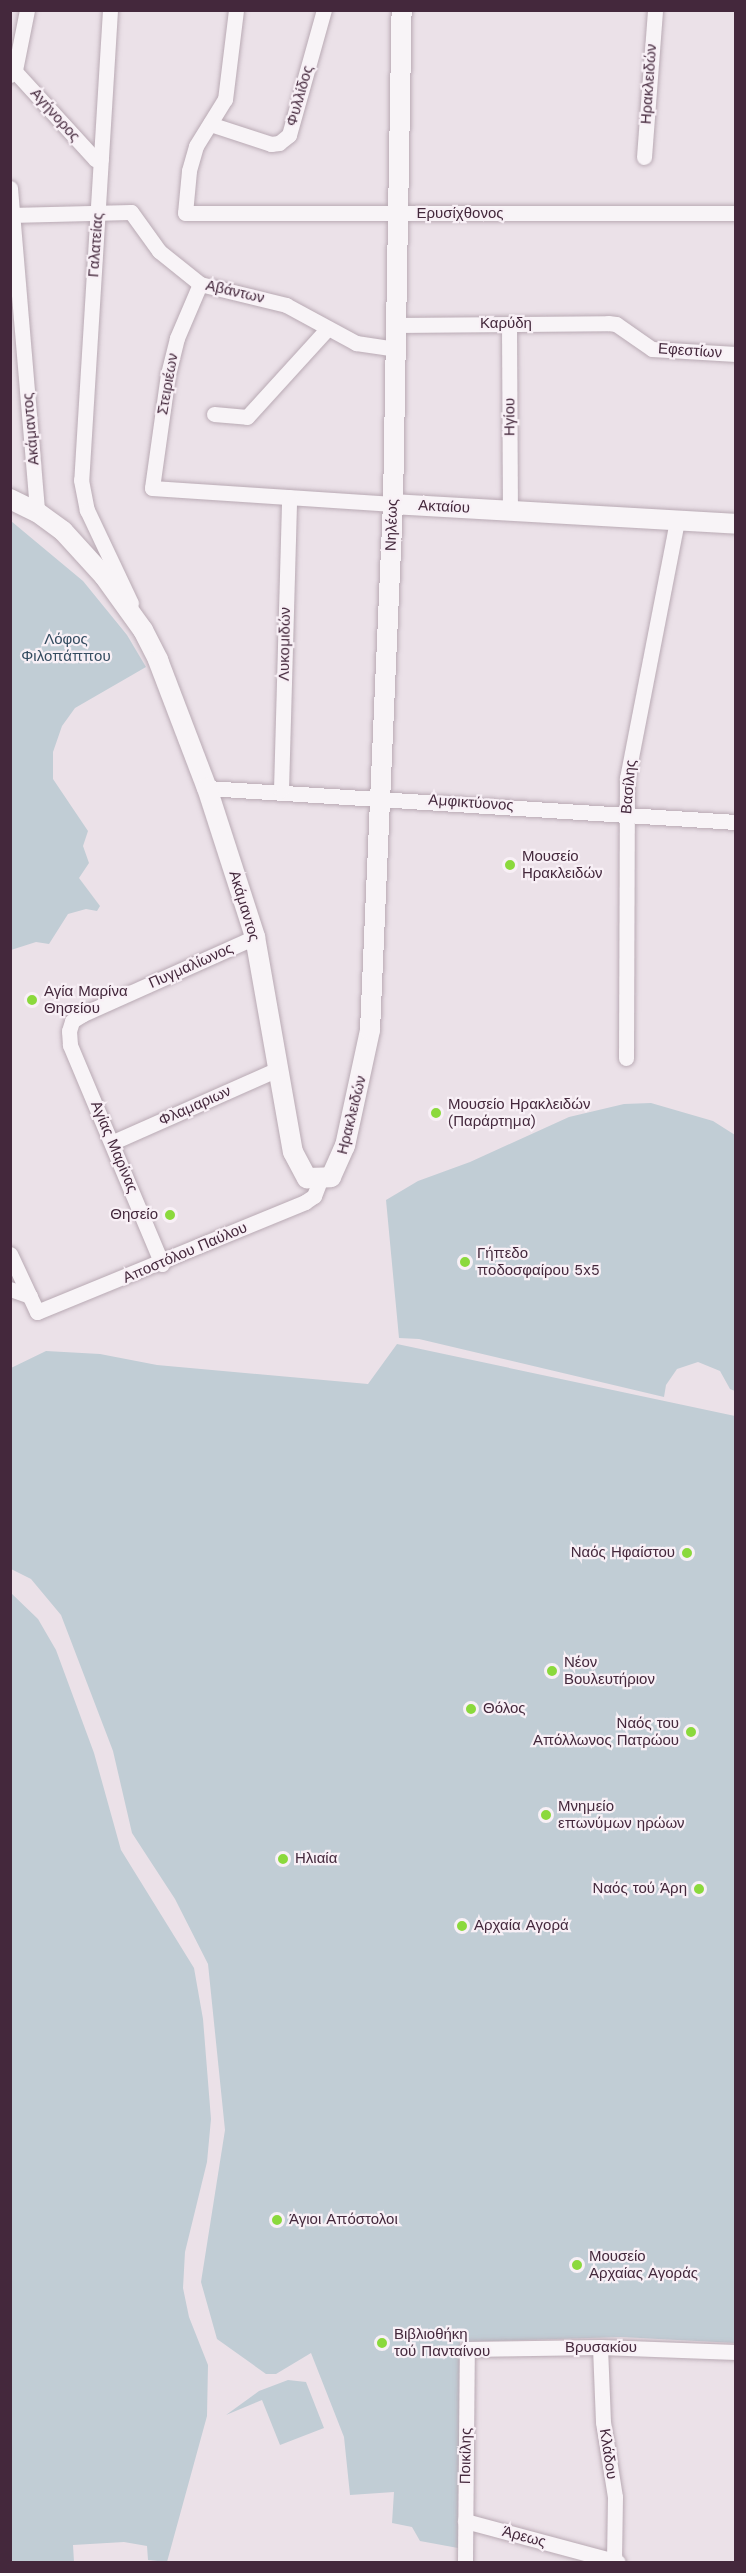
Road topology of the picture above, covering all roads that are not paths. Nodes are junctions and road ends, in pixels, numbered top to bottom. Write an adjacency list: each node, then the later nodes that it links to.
1 (27, 10): 7 (street)
2 (110, 10): 10 (street, Γαλατείας)
3 (236, 10): 8 (street)
4 (324, 10): 8 (street, Φυλλίδος)
5 (402, 10): 14 (street, Νηλέως)
6 (655, 10): 9 (street, Ηρακλειδών)
7 (12, 70): 10 (street, Αγήνορος)
8 (210, 124): 14 (street, Ερυσίχθονος)
9 (644, 157)
10 (101, 159): 12 (street, Γαλατείας)
11 (10, 188): 15 (street, Ακάμαντος)
12 (98, 212): 15 (street); 16 (street, Αβάντων); 24 (street, Γαλατείας)
13 (735, 213): 14 (street, Ερυσίχθονος)
14 (398, 214): 19 (street, Νηλέως)
15 (11, 215): 30 (street, Ακάμαντος)
16 (200, 284): 20 (street, Αβάντων); 25 (street, Στειριέων)
17 (509, 324): 18 (street, Καρύδη); 19 (street, Καρύδη); 29 (street, Ηγίου)
18 (616, 324): 22 (street, Εφεστίων)
19 (396, 325): 21 (street, Νηλέως)
20 (328, 328): 21 (street, Αβάντων); 23 (street)
21 (396, 349): 28 (street, Νηλέως)
22 (735, 354)
23 (214, 414)
24 (81, 480): 33 (street, Ακάμαντος)
25 (152, 488): 26 (street, Ακταίου)
26 (289, 497): 28 (street, Ακταίου); 35 (street, Λυκομιδών)
27 (10, 499): 30 (street)
28 (393, 504): 29 (street, Ακταίου); 36 (street, Νηλέως)
29 (510, 511): 31 (street, Ακταίου)
30 (37, 512): 33 (street, Ακάμαντος)
31 (677, 520): 32 (street, Ακταίου); 37 (street, Βασίλης)
32 (735, 524)
33 (143, 630): 34 (street, Ακάμαντος)
34 (207, 788): 35 (street, Αμφικτύονος); 39 (street, Ακάμαντος)
35 (281, 790): 36 (street, Αμφικτύονος)
36 (380, 797): 37 (street, Αμφικτύονος); 41 (street, Νηλέως)
37 (626, 813): 38 (street, Αμφικτύονος); 42 (street, Βασίλης)
38 (735, 822)
39 (255, 937): 40 (street, Πυγμαλίωνος); 43 (street, Ακάμαντος)
40 (69, 1031): 44 (street, Αγίας Μαρίνας)
41 (369, 1039): 45 (street, Ηρακλειδών)
42 (626, 1058)
43 (278, 1070): 44 (street, Φλαμαριων); 45 (street, Ακάμαντος)
44 (113, 1142): 47 (street, Αγίας Μαρίνας)
45 (320, 1180): 47 (street, Αποστόλου Παύλου)
46 (10, 1254): 49 (street)
47 (162, 1264): 49 (street, Αποστόλου Παύλου)
48 (10, 1289): 49 (street)
49 (30, 1296)
50 (600, 2347): 51 (street, Βρυσακίου); 52 (street, Βρυσακίου); 55 (street, Κλάδου)
51 (467, 2349): 53 (street, Ποικίλης)
52 (735, 2352)
53 (465, 2521): 54 (street, Ποικίλης); 55 (street, Άρεως)
54 (465, 2562)
55 (616, 2562)

